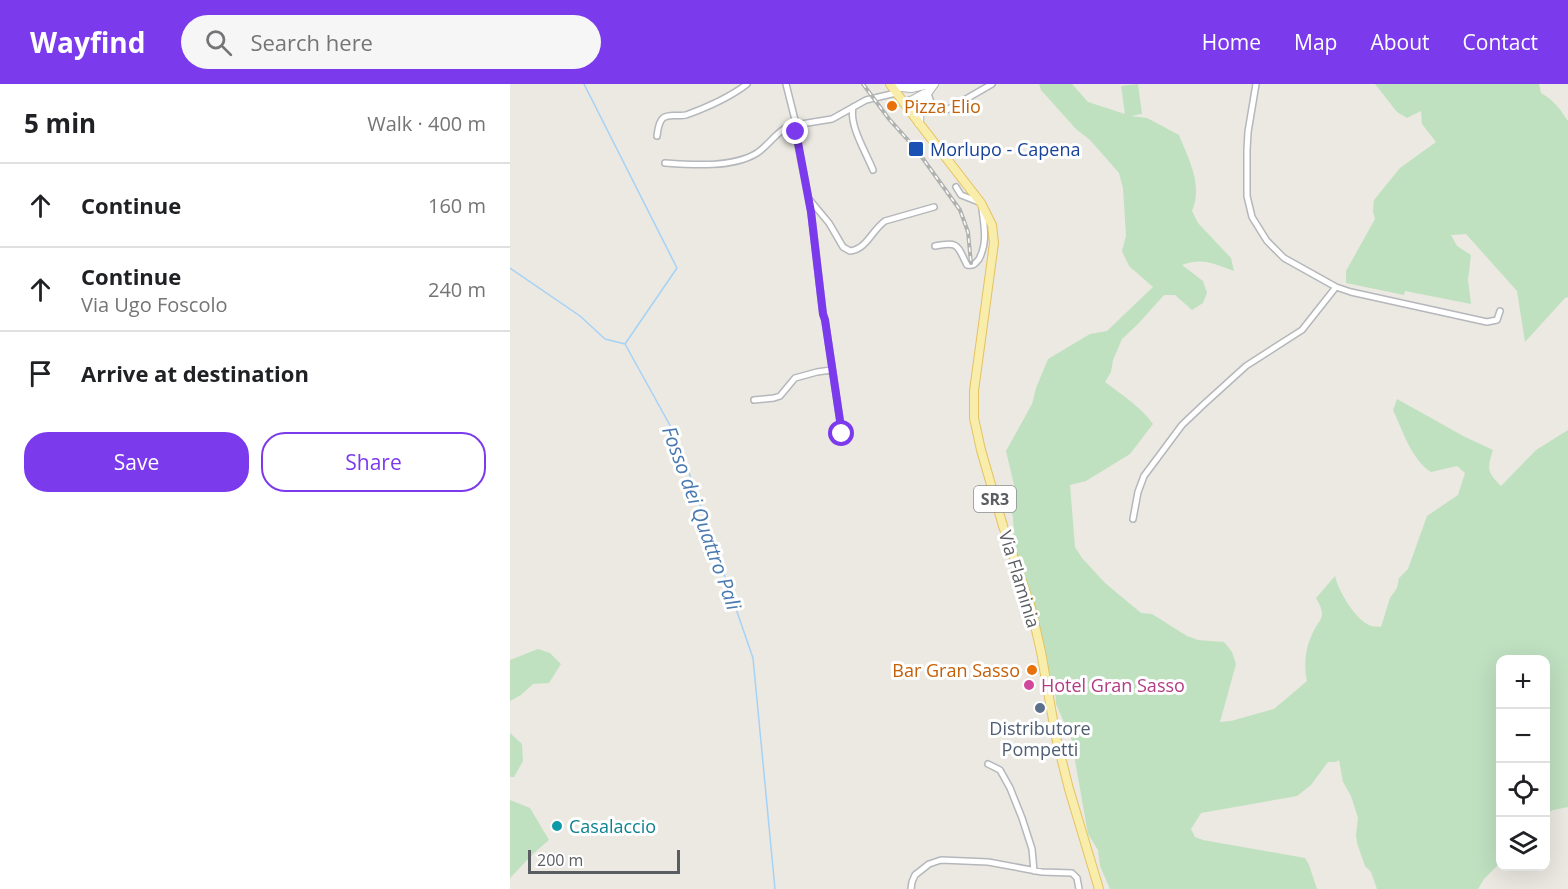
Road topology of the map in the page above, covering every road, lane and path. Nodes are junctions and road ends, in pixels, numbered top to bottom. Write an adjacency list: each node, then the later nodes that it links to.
1 (747, 84): 12 (street)
2 (786, 84): 11 (street)
3 (934, 84): 6 (main road)
4 (992, 84): 6 (street)
5 (1256, 84): 20 (street)
6 (927, 87): 7 (main road); 8 (main road); 10 (main road)
7 (893, 88): 8 (main road, Via Flaminia / SR3); 9 (street)
8 (904, 104): 10 (main road, Via Flaminia / SR3)
9 (853, 107): 11 (street); 14 (street)
10 (919, 123): 17 (main road, Via Flaminia / SR3)
11 (796, 124): 13 (street); 16 (street)
12 (657, 136)
13 (665, 163)
14 (873, 170)
15 (956, 187): 17 (street)
16 (808, 198): 18 (street); 22 (street)
17 (981, 203): 19 (street); 30 (main road, Via Flaminia / SR3)
18 (934, 207)
19 (935, 246)
20 (1336, 287): 21 (street); 25 (street)
21 (1500, 311)
22 (831, 370): 23 (street); 24 (street)
23 (754, 400)
24 (842, 434)
25 (1133, 519)
26 (988, 764): 27 (street)
27 (1034, 871): 28 (street); 29 (street)
28 (912, 889)
29 (1078, 889)
30 (1099, 889)

